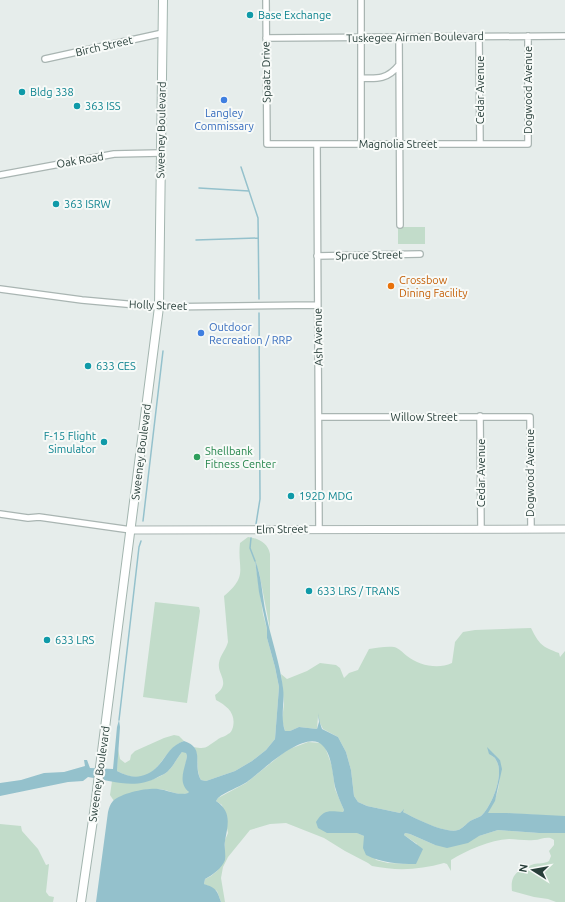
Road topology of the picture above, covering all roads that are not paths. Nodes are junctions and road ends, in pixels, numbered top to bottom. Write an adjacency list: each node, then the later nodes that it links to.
1 (163, 0): 4 (main road, Sweeney Boulevard)
2 (266, 0): 8 (street, Spaatz Drive)
3 (361, 0): 9 (street)
4 (163, 33): 11 (street, Birch Street); 20 (main road, Sweeney Boulevard)
5 (479, 36): 6 (street, Tuskegee Airmen Boulevard); 10 (street, Tuskegee Airmen Boulevard); 17 (street, Cedar Avenue)
6 (528, 36): 7 (street, Tuskegee Airmen Boulevard); 18 (street, Dogwood Avenue)
7 (565, 36)
8 (266, 38): 9 (street, Tuskegee Airmen Boulevard); 15 (street, Spaatz Drive)
9 (361, 38): 10 (street, Tuskegee Airmen Boulevard); 13 (street)
10 (399, 38): 12 (street)
11 (46, 59)
12 (399, 65): 13 (street); 14 (street)
13 (361, 78): 16 (street)
14 (399, 143): 16 (street, Magnolia Street); 17 (street, Magnolia Street); 22 (street)
15 (267, 144): 19 (street, Magnolia Street)
16 (361, 144): 19 (street, Magnolia Street)
17 (480, 144): 18 (street, Magnolia Street)
18 (528, 144)
19 (317, 145): 24 (street, Ash Avenue)
20 (161, 153): 21 (street, Oak Road); 27 (main road, Sweeney Boulevard)
21 (0, 175)
22 (400, 225)
23 (420, 254): 24 (street, Spruce Street)
24 (317, 256): 26 (street, Ash Avenue)
25 (0, 289): 27 (street, Holly Street)
26 (317, 305): 27 (street, Holly Street); 29 (street, Ash Avenue)
27 (159, 307): 36 (main road, Sweeney Boulevard)
28 (480, 416): 29 (street, Willow Street); 30 (street, Willow Street); 33 (street, Cedar Avenue)
29 (319, 417): 32 (street, Ash Avenue)
30 (530, 417): 34 (street, Dogwood Avenue)
31 (0, 514): 36 (street, Elm Street)
32 (319, 529): 33 (street, Elm Street); 36 (street, Elm Street)
33 (481, 529): 34 (street, Elm Street)
34 (531, 529): 35 (street, Elm Street)
35 (565, 529)
36 (131, 530): 37 (main road, Sweeney Boulevard)
37 (81, 902)

